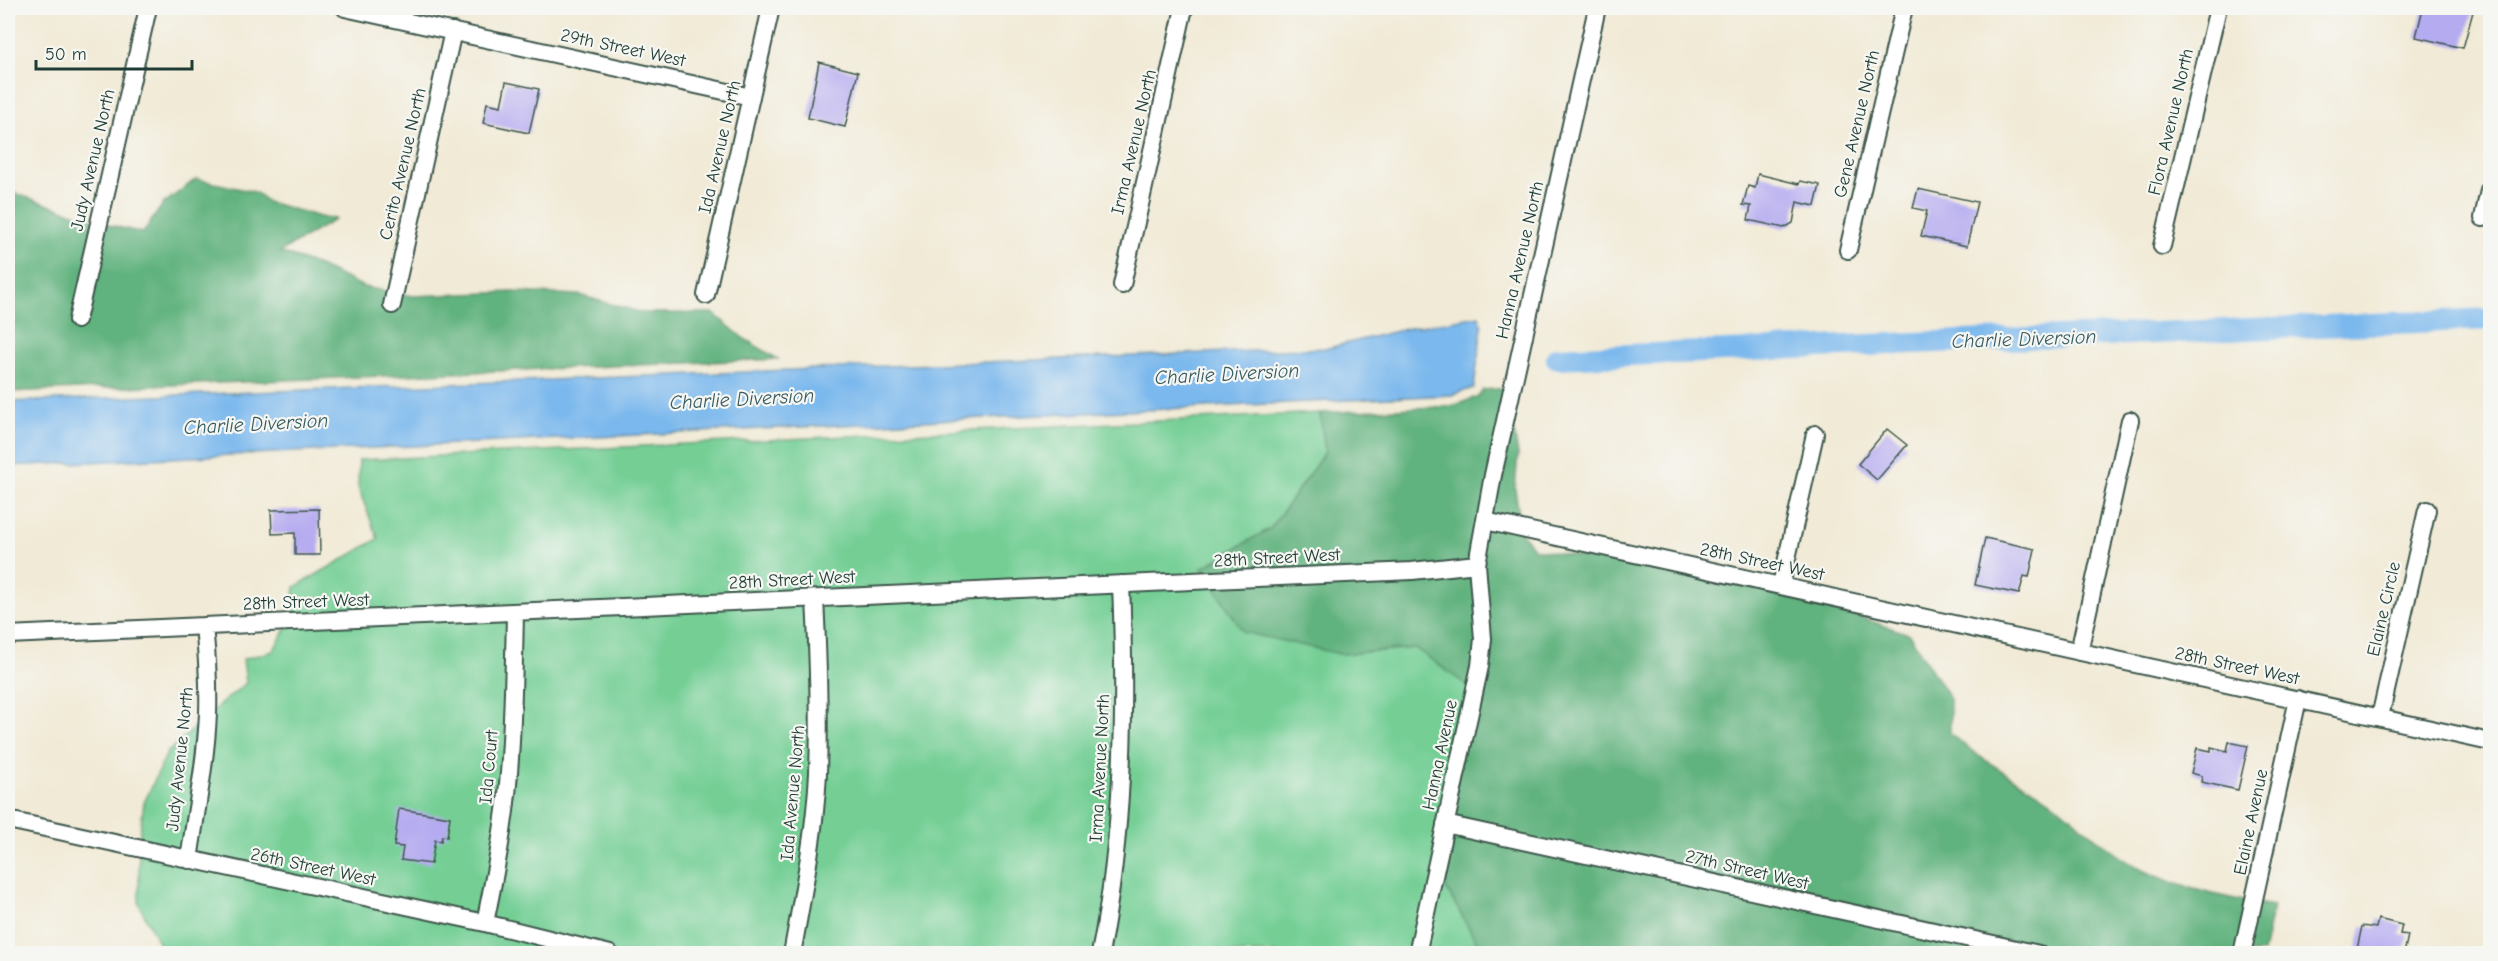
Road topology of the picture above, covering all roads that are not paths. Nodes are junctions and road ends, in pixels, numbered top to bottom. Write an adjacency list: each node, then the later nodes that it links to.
1 (148, 8): 17 (street, Judy Avenue North)
2 (345, 8): 8 (street, 29th Street West)
3 (771, 8): 9 (street, Ida Avenue North)
4 (1184, 8): 14 (street, Irma Avenue North)
5 (1597, 8): 21 (street, Hanna Avenue North)
6 (1904, 8): 13 (street, Gene Avenue North)
7 (2218, 8): 12 (street, Flora Avenue North)
8 (453, 31): 9 (street, 29th Street West); 16 (street, Cerito Avenue North)
9 (751, 97): 15 (street, Ida Avenue North)
10 (2490, 186): 11 (street)
11 (2483, 218)
12 (2162, 246)
13 (1848, 250)
14 (1122, 285)
15 (706, 295)
16 (392, 305)
17 (77, 320)
18 (2130, 420): 29 (street)
19 (1815, 434): 24 (street)
20 (2427, 510): 31 (street, Elaine Circle)
21 (1485, 521): 22 (street); 24 (street, 28th Street West)
22 (1477, 564): 23 (street, 28th Street West); 34 (street, Hanna Avenue)
23 (1121, 584): 25 (street, 28th Street West); 40 (street, Irma Avenue North)
24 (1781, 585): 29 (street, 28th Street West)
25 (815, 599): 26 (street, 28th Street West); 39 (street, Ida Avenue North)
26 (515, 613): 27 (street, 28th Street West); 36 (street, Ida Court)
27 (204, 626): 28 (street, 28th Street West); 35 (street, Judy Avenue North)
28 (8, 635)
29 (2079, 652): 30 (street, 28th Street West)
30 (2298, 699): 31 (street, 28th Street West); 43 (street, Elaine Avenue)
31 (2380, 717): 32 (street, 28th Street West)
32 (2490, 742)
33 (8, 820): 35 (street, 26th Street West)
34 (1445, 824): 41 (street, Hanna Avenue); 42 (street, 27th Street West)
35 (189, 860): 36 (street, 26th Street West)
36 (485, 923): 37 (street, 26th Street West)
37 (591, 952): 38 (street, 26th Street West)
38 (610, 954)
39 (792, 954)
40 (1100, 954)
41 (1417, 954)
42 (2039, 954)
43 (2242, 954)

